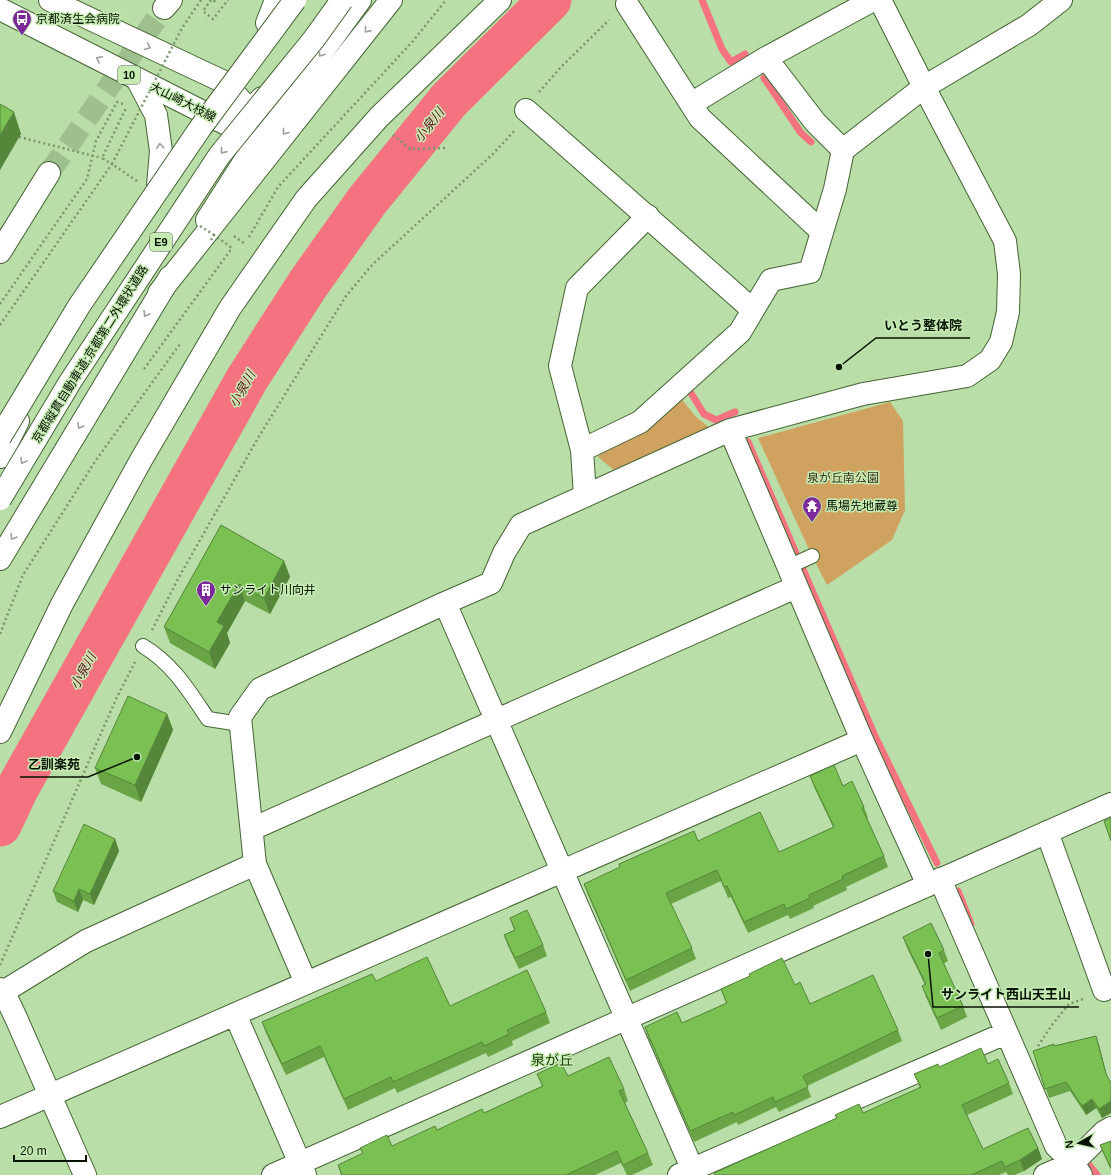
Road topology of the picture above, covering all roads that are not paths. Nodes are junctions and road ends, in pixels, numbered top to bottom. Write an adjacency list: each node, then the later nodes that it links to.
1 (50, 0): 17 (main road, one-way to 17)
2 (276, 0): 14 (main road)
3 (284, 0): 14 (main road)
4 (295, 0): 35 (main road, E9, bridge)
5 (341, 0): 21 (main road); 39 (main road, 京都縦貫自動車道;京都第二外環状道路 / E9, one-way to 39, bridge)
6 (360, 0): 23 (main road, one-way to 23)
7 (391, 0): 30 (main road, one-way to 30)
8 (500, 0): 47 (main road)
9 (873, 0): 15 (main road)
10 (880, 0): 18 (main road)
11 (1061, 0): 18 (main road)
12 (627, 4): 19 (main road)
13 (0, 9): 16 (main road, 大山崎大枝線 / 10, one-way to 13)
14 (267, 23): 17 (main road)
15 (766, 58): 19 (main road); 24 (main road)
16 (137, 78): 22 (main road, 大山崎大枝線 / 10); 26 (main road, one-way to 16)
17 (224, 82): 21 (main road); 22 (main road)
18 (924, 87): 24 (main road); 34 (main road)
19 (691, 104): 28 (main road)
20 (526, 110): 27 (main road)
21 (247, 111): 22 (main road); 23 (main road)
22 (211, 116): 23 (main road, 大山崎大枝線 / 10); 26 (main road)
23 (258, 140): 30 (main road)
24 (843, 150): 28 (main road)
25 (49, 173): 29 (main road)
26 (158, 185): 32 (main road)
27 (648, 216): 31 (main road); 36 (main road)
28 (822, 232): 31 (main road)
29 (0, 252)
30 (159, 293): 41 (main road, one-way to 41)
31 (753, 310): 36 (main road)
32 (54, 349): 33 (main road); 37 (main road)
33 (0, 420)
34 (730, 430): 38 (main road); 42 (main road)
35 (0, 437)
36 (582, 450): 38 (main road)
37 (0, 457)
38 (585, 496): 43 (main road)
39 (0, 499)
40 (812, 556): 42 (lane)
41 (0, 560)
42 (792, 577): 45 (main road); 48 (main road)
43 (445, 603): 45 (main road); 46 (main road)
44 (143, 646): 46 (lane)
45 (496, 720): 50 (main road); 53 (main road)
46 (240, 724): 50 (main road)
47 (0, 732)
48 (862, 740): 53 (main road); 54 (main road)
49 (1111, 804): 51 (main road)
50 (252, 829): 52 (main road)
51 (1047, 832): 54 (main road); 56 (main road)
52 (254, 864): 55 (main road); 57 (main road)
53 (562, 871): 55 (main road); 59 (main road)
54 (934, 882): 59 (main road); 60 (main road)
55 (306, 983): 58 (main road)
56 (1104, 990)
57 (1, 991): 61 (main road)
58 (235, 1014): 61 (main road); 64 (main road)
59 (626, 1018): 64 (main road); 66 (main road)
60 (1006, 1033): 65 (main road); 66 (main road)
61 (50, 1095): 62 (main road); 67 (main road)
62 (0, 1117)
63 (1111, 1128): 65 (main road)
64 (302, 1169): 68 (main road)
65 (1077, 1169): 69 (main road)
66 (689, 1173)
67 (85, 1175)
68 (273, 1175)
69 (1045, 1175)

